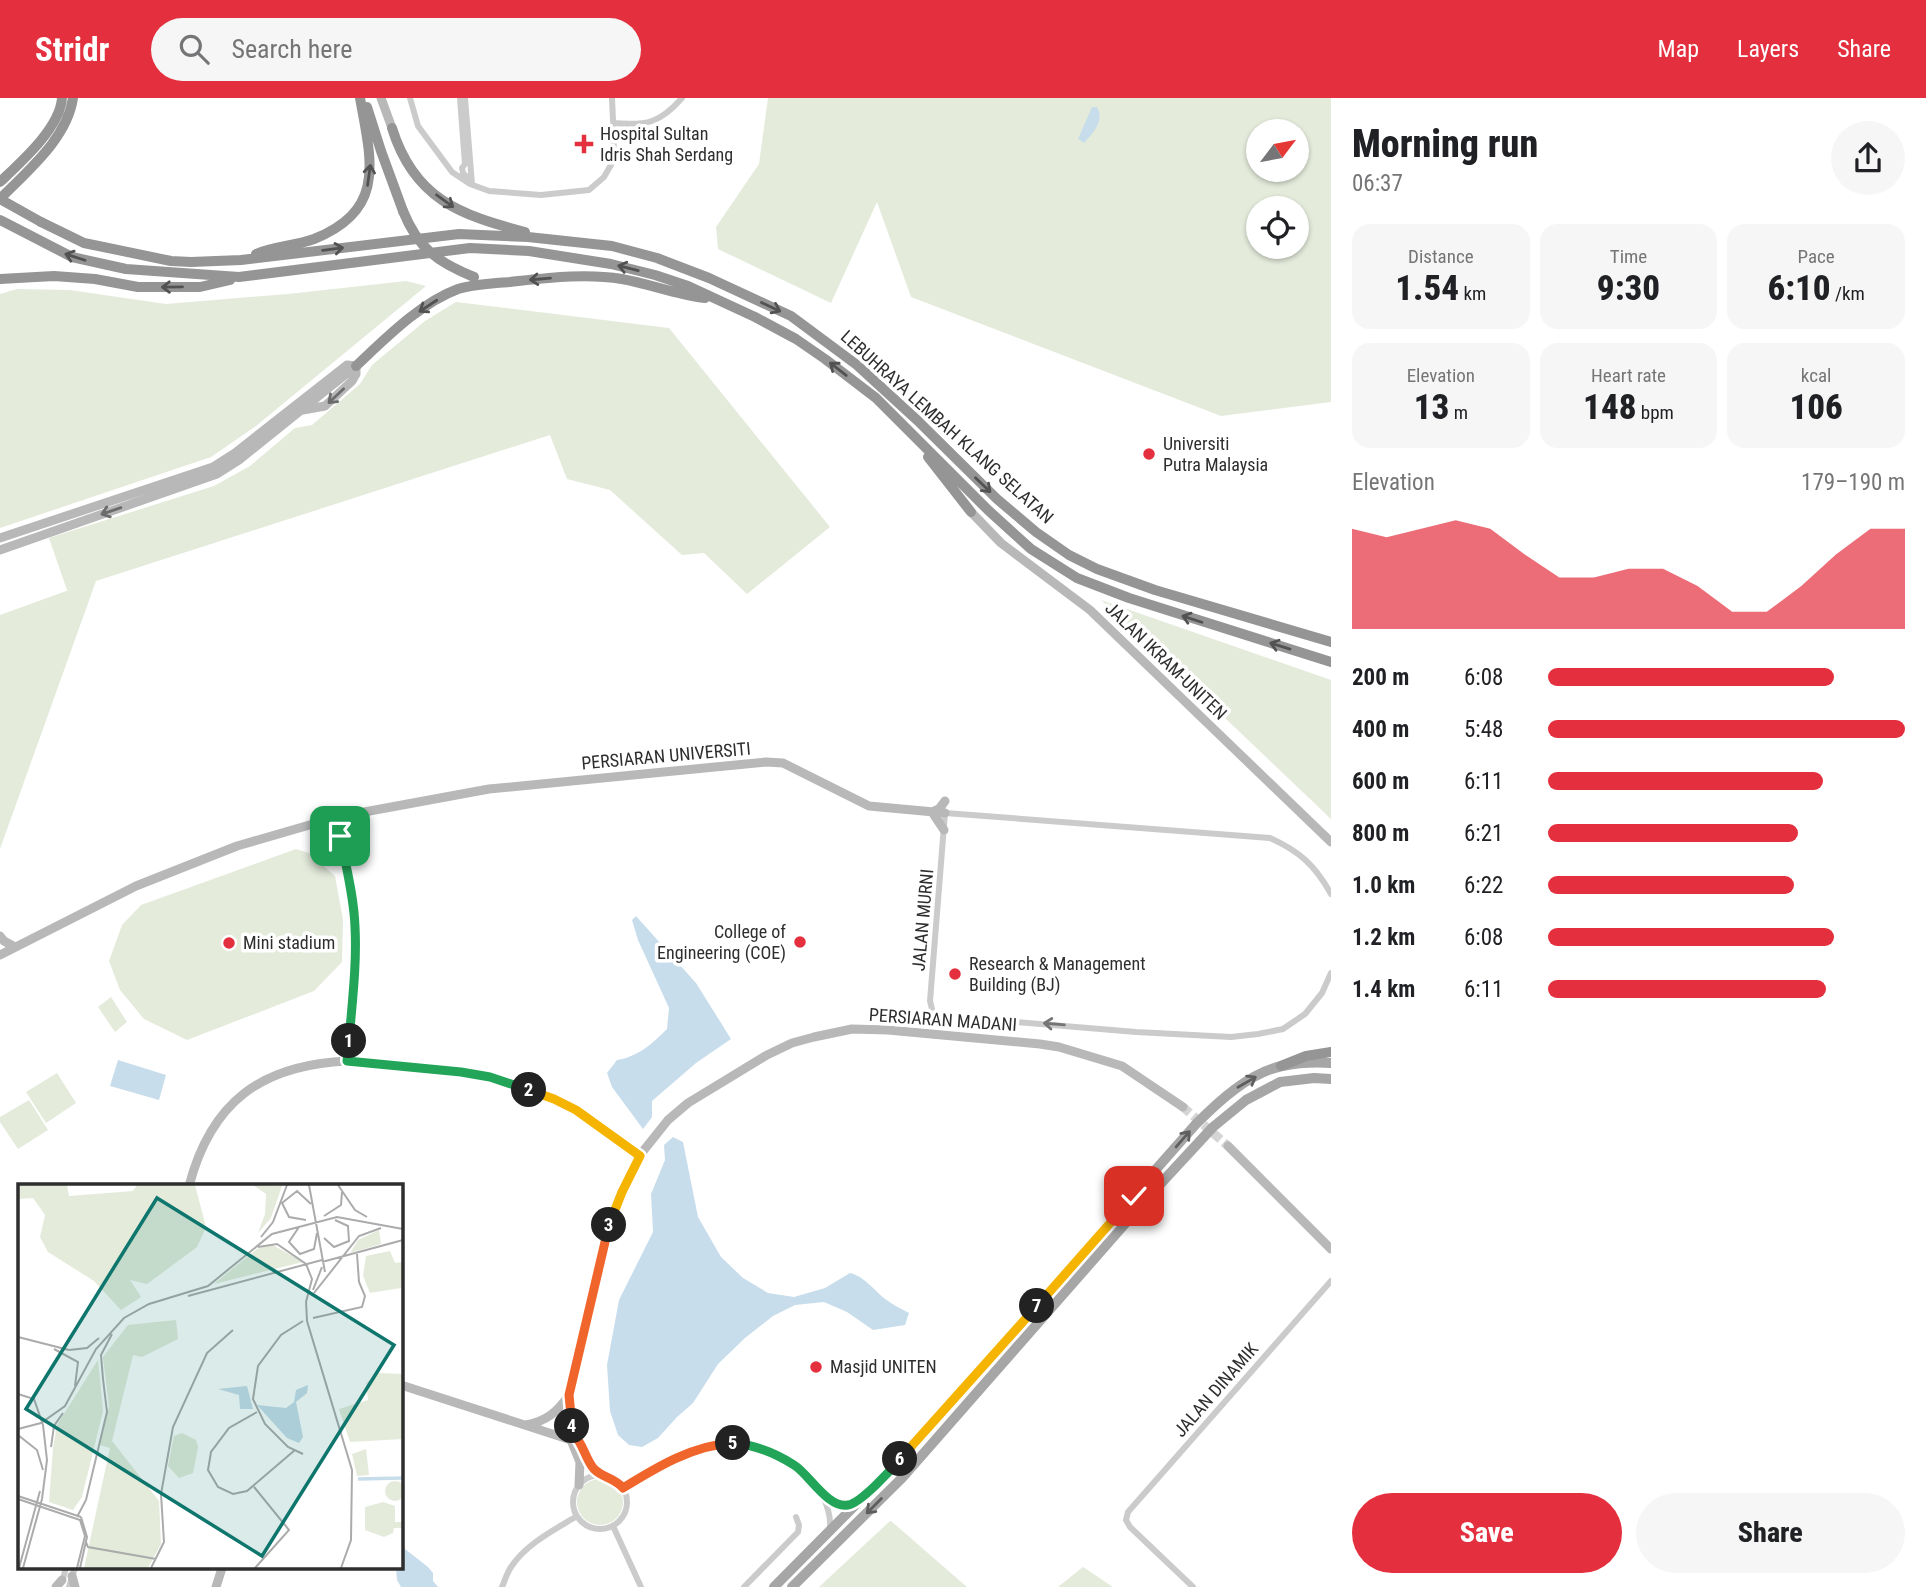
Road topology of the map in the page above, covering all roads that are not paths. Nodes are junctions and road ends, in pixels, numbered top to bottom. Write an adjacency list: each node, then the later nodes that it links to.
1 (62, 98): 11 (highway)
2 (73, 98): 13 (highway)
3 (362, 98): 16 (highway, one-way to 3); 19 (highway, bridge)
4 (382, 98): 10 (street)
5 (410, 98): 12 (street)
6 (463, 98): 12 (street)
7 (612, 98): 9 (street)
8 (682, 98): 9 (street)
9 (613, 123): 12 (street)
10 (392, 128): 15 (highway, one-way to 15)
11 (0, 182)
12 (472, 184)
13 (0, 199): 16 (highway, LEBUHRAYA LEMBAH KLANG SELATAN, bridge)
14 (0, 220): 17 (highway, LEBUHRAYA LEMBAH KLANG SELATAN, one-way to 14)
15 (552, 240): 16 (highway, LEBUHRAYA LEMBAH KLANG SELATAN, one-way to 15); 26 (highway, LEBUHRAYA LEMBAH KLANG SELATAN, one-way to 26)
16 (241, 260)
17 (239, 277): 18 (highway, one-way to 18); 20 (highway, LEBUHRAYA LEMBAH KLANG SELATAN, one-way to 17)
18 (0, 279)
19 (491, 283): 20 (highway, one-way to 19); 21 (highway, one-way to 21)
20 (715, 299): 22 (highway, LEBUHRAYA LEMBAH KLANG SELATAN, one-way to 20)
21 (356, 366): 24 (street); 25 (street, one-way to 25)
22 (912, 433): 23 (highway); 27 (highway, LEBUHRAYA LEMBAH KLANG SELATAN, one-way to 22)
23 (971, 512): 36 (street, JALAN IKRAM-UNITEN)
24 (0, 538)
25 (0, 550)
26 (1331, 642)
27 (1331, 664)
28 (946, 801): 29 (street)
29 (933, 812): 30 (street, PERSIARAN UNIVERSITI); 31 (street, PERSIARAN UNIVERSITI); 34 (street)
30 (356, 813): 32 (street, PERSIARAN UNIVERSITI); 35 (street)
31 (945, 813): 34 (street, JALAN MURNI); 37 (street, PERSIARAN UNIVERSITI)
32 (337, 817): 33 (street, PERSIARAN UNIVERSITI); 35 (street)
33 (320, 822): 35 (street); 39 (street, PERSIARAN UNIVERSITI)
34 (944, 830): 41 (street, JALAN MURNI, one-way to 34)
35 (340, 836): 43 (street)
36 (1331, 842)
37 (1331, 894)
38 (0, 936): 39 (street)
39 (15, 947): 40 (street, PERSIARAN UNIVERSITI)
40 (0, 955)
41 (1331, 973)
42 (1331, 1052): 45 (highway)
43 (347, 1061): 49 (street); 50 (street)
44 (1331, 1063): 45 (main road)
45 (1281, 1066): 61 (main road, one-way to 45)
46 (1331, 1079): 75 (main road, one-way to 75)
47 (1183, 1107): 49 (street, PERSIARAN MADANI)
48 (1228, 1146): 51 (street)
49 (640, 1156): 54 (street, PERSIARAN MADANI)
50 (191, 1184)
51 (1331, 1249)
52 (1331, 1281): 76 (street, JALAN DINAMIK)
53 (402, 1385): 55 (street)
54 (569, 1395): 55 (street); 56 (street)
55 (526, 1425): 56 (street)
56 (574, 1437): 57 (street); 58 (street)
57 (602, 1475): 58 (street); 59 (street)
58 (579, 1485): 62 (street)
59 (623, 1488): 60 (street); 64 (street)
60 (820, 1491): 61 (street); 65 (street)
61 (856, 1503): 65 (main road)
62 (576, 1516): 64 (street); 71 (street)
63 (796, 1517): 73 (street)
64 (612, 1526): 72 (street)
65 (829, 1531): 74 (main road)
66 (221, 1570): 70 (street)
67 (71, 1571): 68 (street); 69 (street)
68 (62, 1585)
69 (75, 1587)
70 (216, 1587)
71 (502, 1587)
72 (641, 1587)
73 (744, 1587)
74 (774, 1587)
75 (792, 1587)
76 (1194, 1587)

